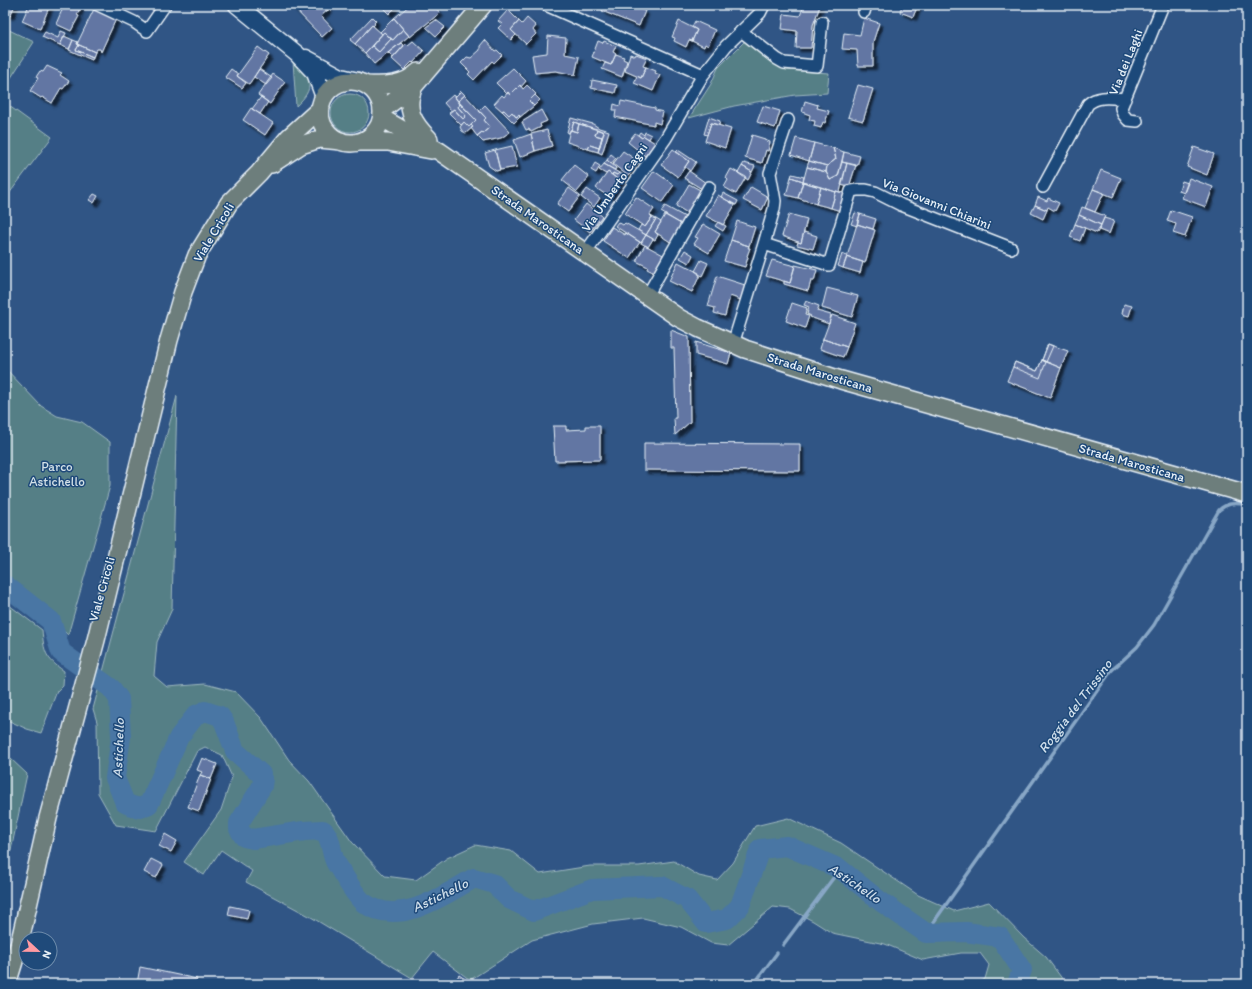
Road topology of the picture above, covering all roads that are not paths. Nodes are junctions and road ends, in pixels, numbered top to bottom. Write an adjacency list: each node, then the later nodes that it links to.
1 (98, 5): 2 (street)
2 (165, 5)
3 (237, 5): 10 (main road)
4 (483, 5): 11 (main road)
5 (546, 5): 12 (street)
6 (764, 5): 9 (street, Via Umberto Cagni)
7 (1163, 5): 15 (street, Via dei Laghi)
8 (822, 22): 9 (street)
9 (741, 31): 12 (street, Via Umberto Cagni)
10 (297, 54): 13 (main road); 16 (main road)
11 (439, 56): 13 (main road); 14 (main road)
12 (703, 75): 27 (street, Via Umberto Cagni)
13 (363, 83): 16 (main road); 17 (main road)
14 (414, 86): 17 (main road); 21 (main road, Strada Marosticana)
15 (1125, 99): 19 (street, Via dei Laghi); 24 (street)
16 (322, 102): 20 (main road); 22 (main road, Viale Cricoli)
17 (382, 114): 20 (main road); 21 (main road, Strada Marosticana)
18 (788, 120): 25 (street)
19 (1137, 121)
20 (350, 141): 21 (main road, Strada Marosticana); 22 (main road, Viale Cricoli)
21 (439, 151): 27 (main road, Strada Marosticana)
22 (259, 173): 31 (main road, Viale Cricoli)
23 (709, 187): 28 (street)
24 (1043, 187)
25 (764, 244): 26 (street, Via Giovanni Chiarini); 29 (street)
26 (1011, 248)
27 (585, 253): 28 (main road, Strada Marosticana)
28 (647, 296): 29 (main road, Strada Marosticana)
29 (733, 344): 30 (main road, Strada Marosticana)
30 (1247, 494)
31 (22, 931)
32 (18, 948): 34 (main road, Viale Cricoli)
33 (18, 958): 35 (main road, Viale Cricoli)
34 (7, 984)
35 (16, 984)

